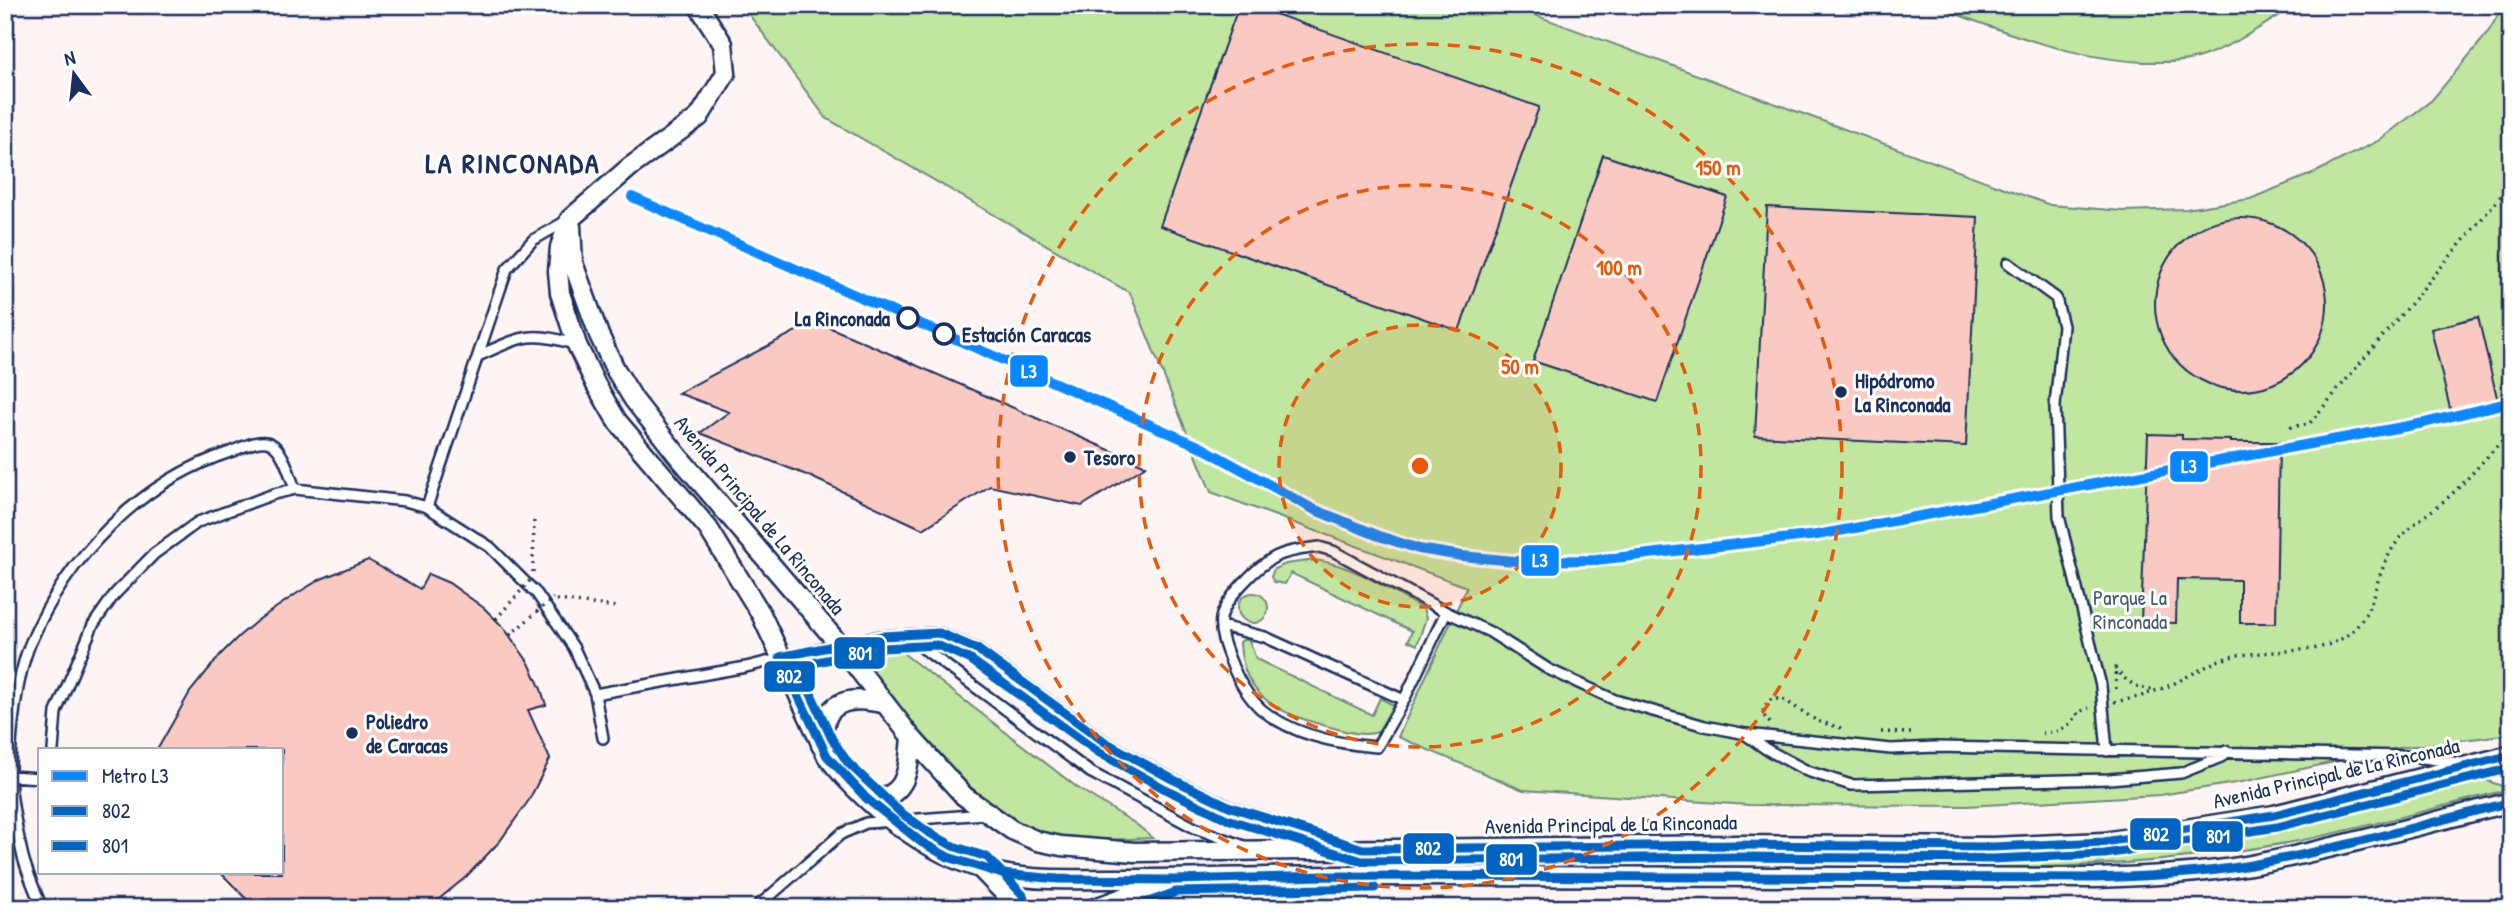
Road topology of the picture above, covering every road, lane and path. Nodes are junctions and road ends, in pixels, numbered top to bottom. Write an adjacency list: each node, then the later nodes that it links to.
1 (698, 5): 3 (street)
2 (2511, 184): 7 (path)
3 (570, 219): 5 (street); 6 (lane); 20 (street, Avenida Principal de La Rinconada)
4 (2008, 263): 27 (lane)
5 (577, 345): 6 (lane); 21 (street)
6 (478, 356): 10 (lane)
7 (2290, 427)
8 (2511, 432): 22 (path)
9 (295, 489): 10 (lane); 39 (lane); 44 (lane)
10 (427, 507): 23 (lane)
11 (534, 516): 16 (path, bridge)
12 (553, 598): 18 (path, bridge)
13 (579, 604): 14 (path)
14 (617, 607)
15 (1446, 612): 17 (lane); 24 (lane); 35 (lane)
16 (496, 619)
17 (1221, 626): 24 (lane); 24 (lane)
18 (510, 635)
19 (905, 635): 20 (lane); 50 (lane); 51 (lane)
20 (839, 643): 21 (lane); 26 (street, Avenida Principal de La Rinconada)
21 (780, 657): 23 (lane); 38 (street)
22 (2156, 690): 25 (path); 25 (path)
23 (595, 694): 37 (lane)
24 (1404, 700)
25 (2116, 702): 27 (path)
26 (883, 703): 36 (street, Avenida Principal de La Rinconada); 38 (street)
27 (2103, 705): 34 (path); 40 (lane)
28 (1774, 723): 29 (path)
29 (1838, 727): 30 (path); 31 (path)
30 (1824, 729)
31 (1847, 729)
32 (1880, 732): 33 (path)
33 (1921, 733)
34 (2030, 733)
35 (1746, 734): 40 (lane); 41 (lane)
36 (911, 737): 46 (street); 48 (street, Avenida Principal de La Rinconada)
37 (603, 738)
38 (821, 745): 46 (street)
39 (53, 748)
40 (2107, 751): 41 (lane)
41 (2226, 751): 43 (lane)
42 (2511, 755): 43 (street, Avenida Principal de La Rinconada)
43 (2473, 764): 50 (street, Avenida Principal de La Rinconada)
44 (10, 776): 45 (lane); 54 (lane)
45 (38, 778)
46 (867, 799): 49 (street)
47 (2511, 802): 53 (street)
48 (986, 814): 49 (lane); 51 (street, Avenida Principal de La Rinconada)
49 (892, 821): 52 (street); 55 (lane)
50 (1363, 849): 51 (street, Avenida Principal de La Rinconada)
51 (1255, 850)
52 (979, 866): 53 (street); 56 (street)
53 (1174, 880): 57 (street)
54 (42, 908)
55 (756, 908)
56 (1014, 908)
57 (1095, 908)

